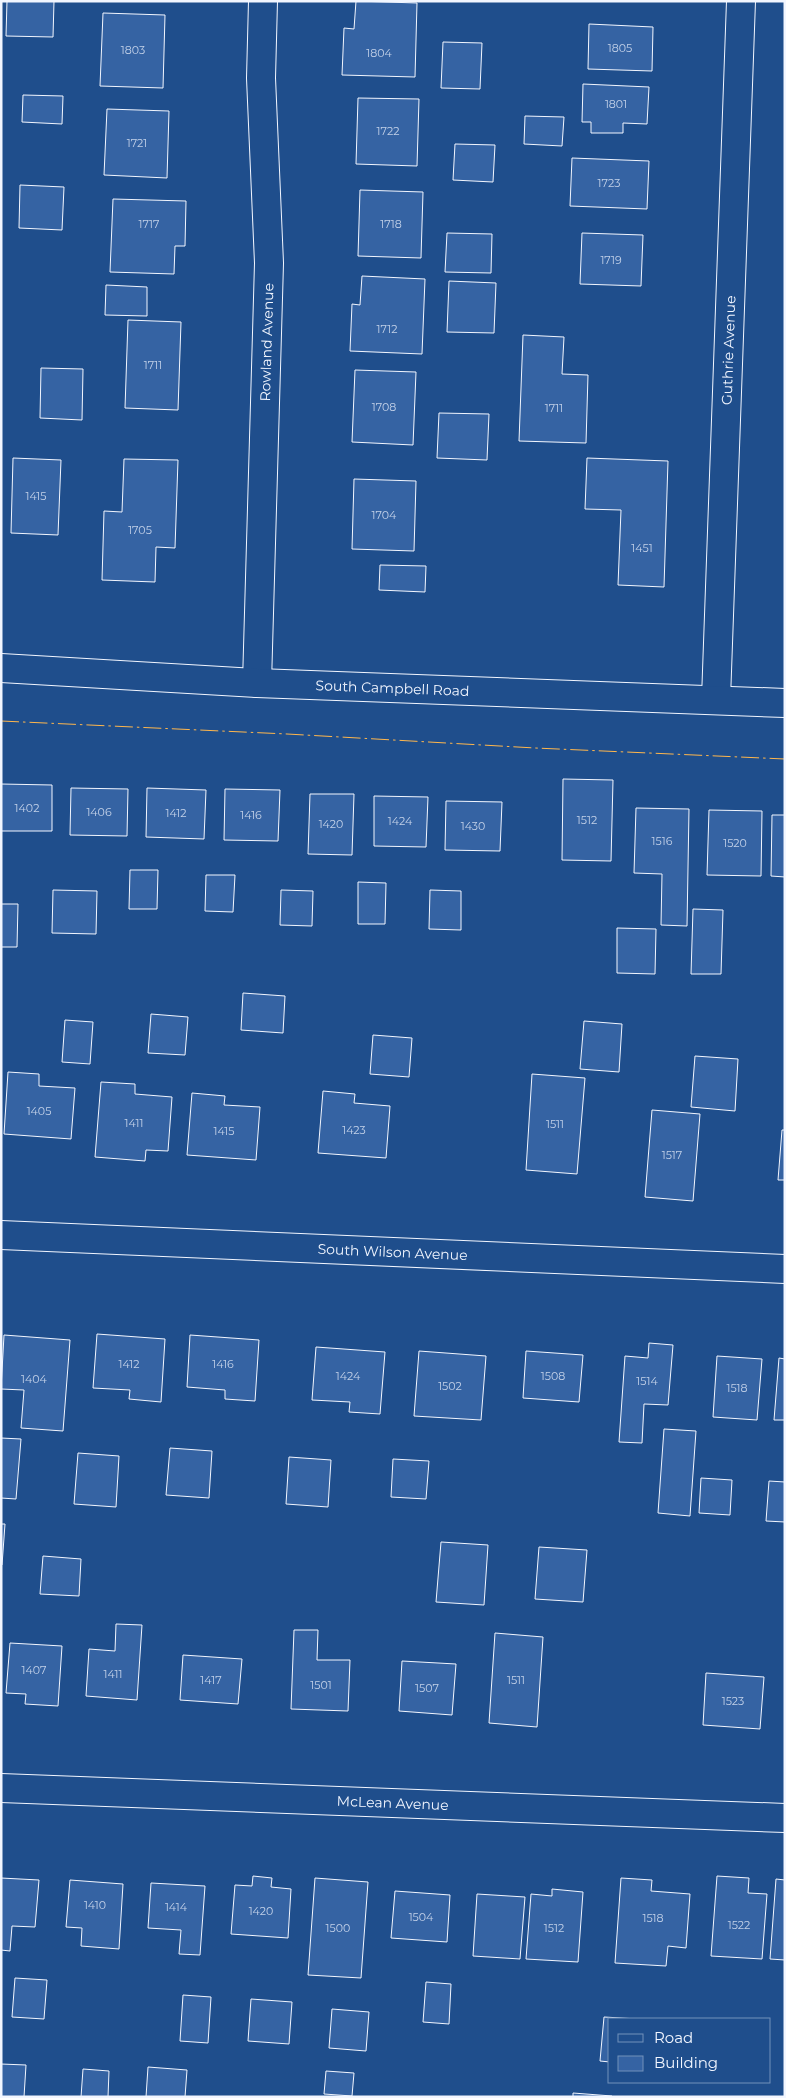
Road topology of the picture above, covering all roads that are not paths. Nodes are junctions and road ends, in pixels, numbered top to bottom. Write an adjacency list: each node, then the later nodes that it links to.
1 (263, 1): 4 (street, Rowland Avenue)
2 (741, 1): 5 (street, Guthrie Avenue)
3 (1, 668): 4 (street, South Campbell Road)
4 (257, 683): 5 (street, South Campbell Road)
5 (716, 699): 6 (street, South Campbell Road)
6 (785, 703)
7 (1, 1235): 8 (street, South Wilson Avenue)
8 (785, 1269)
9 (1, 1788): 10 (street, McLean Avenue)
10 (785, 1818)

